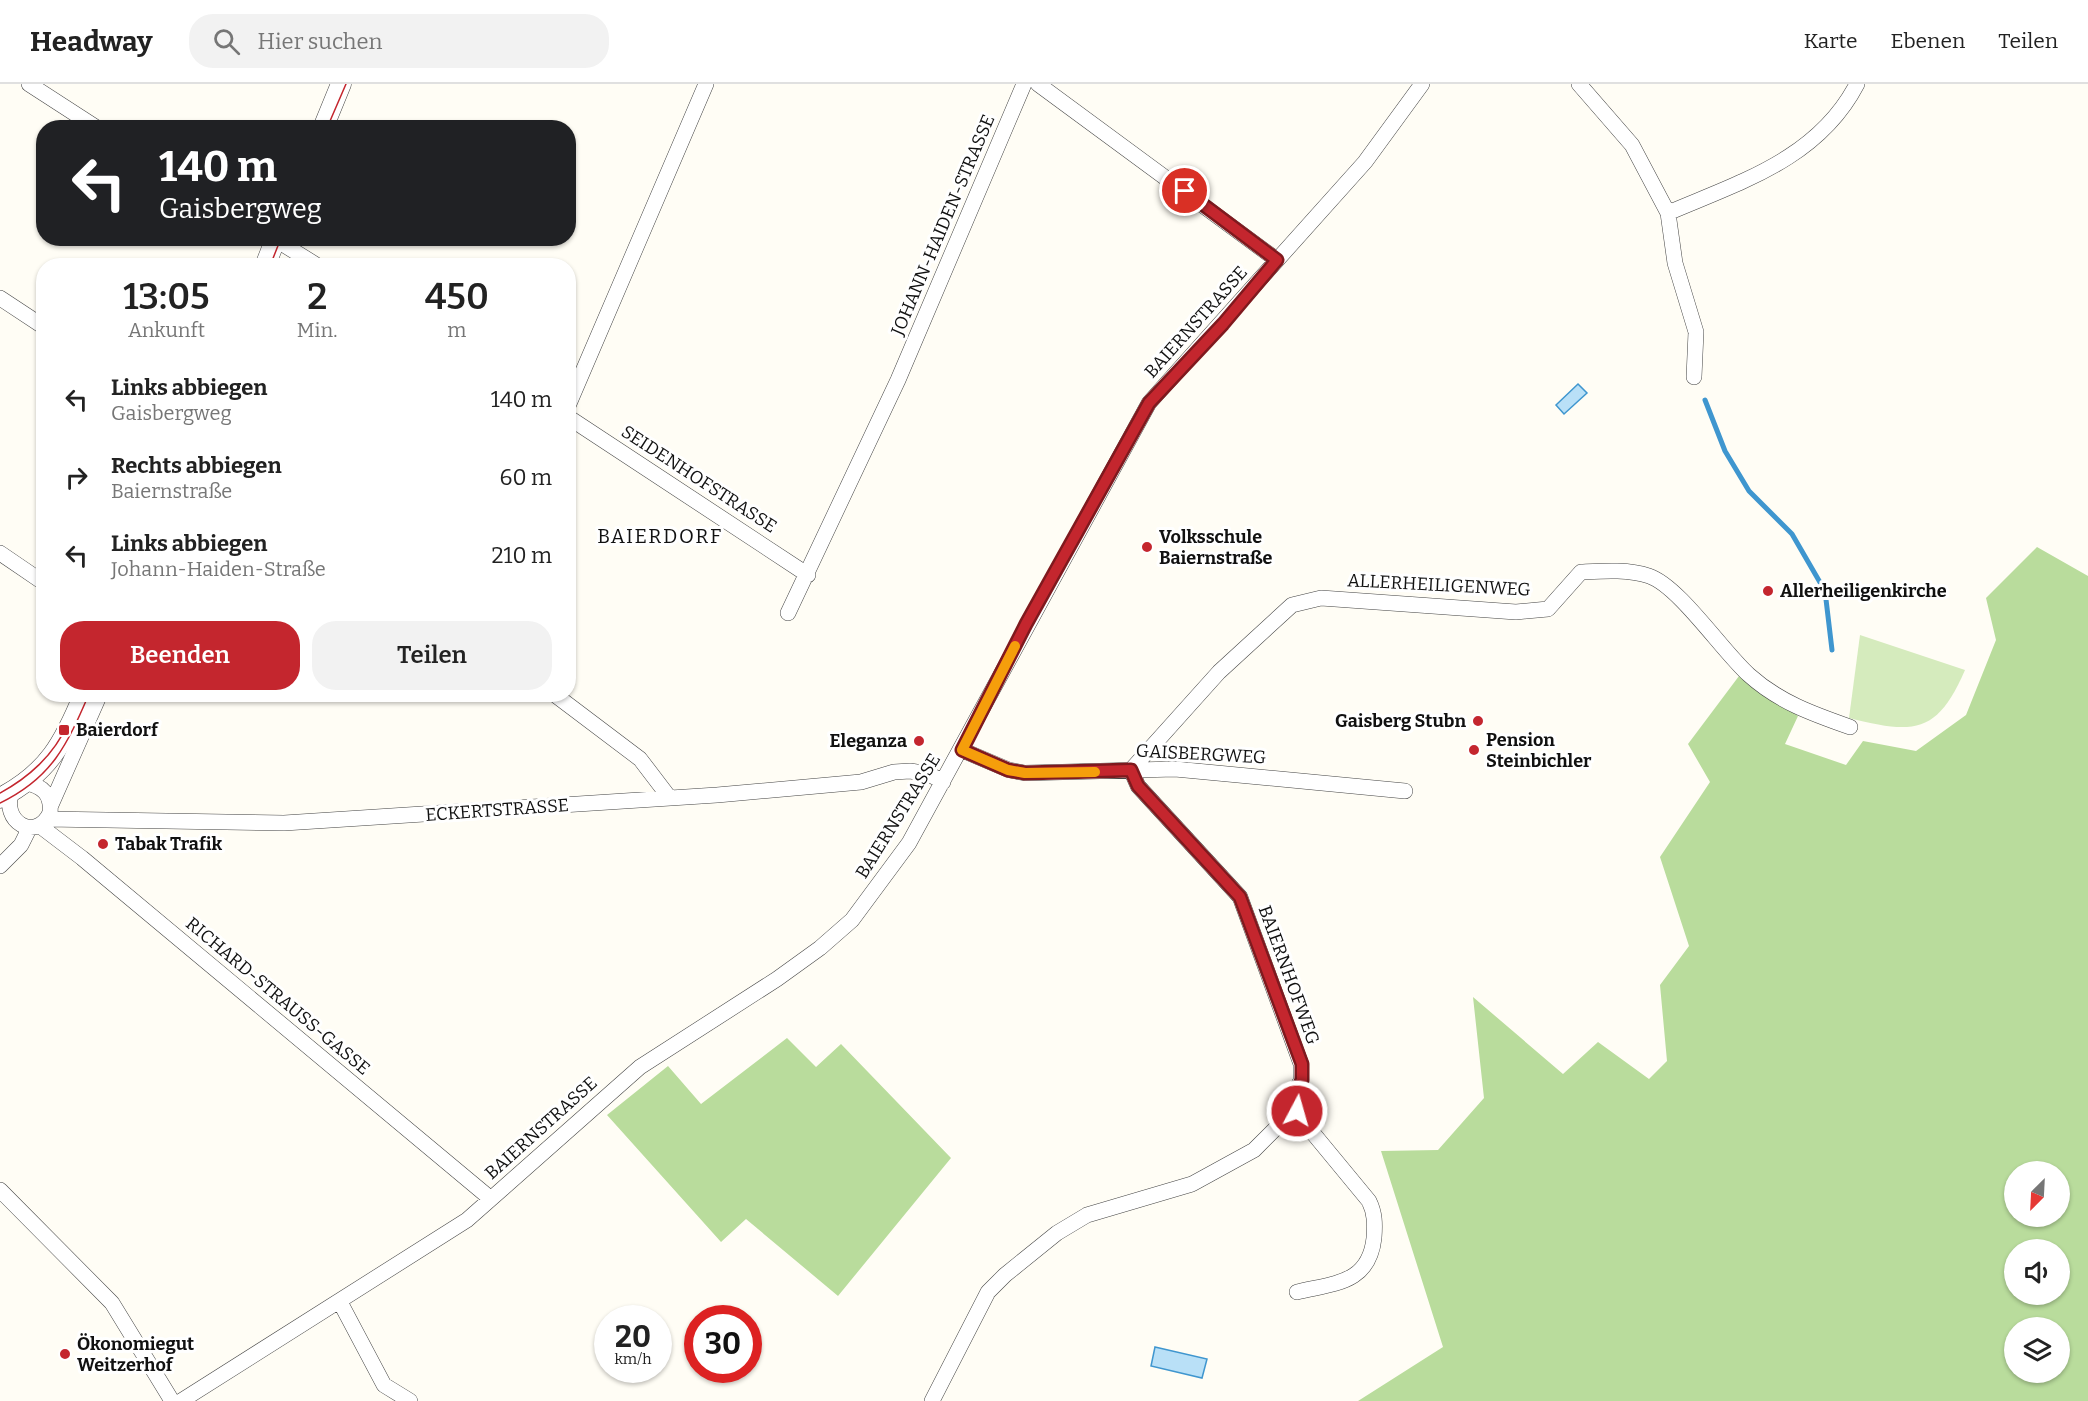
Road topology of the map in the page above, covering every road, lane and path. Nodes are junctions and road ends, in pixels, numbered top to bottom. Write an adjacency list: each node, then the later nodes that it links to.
1 (29, 84): 9 (street)
2 (341, 84): 10 (street)
3 (706, 84): 18 (street)
4 (1024, 84): 21 (street, JOHANN-HAIDEN-STRASSE)
5 (1038, 84): 14 (street)
6 (1422, 84): 14 (street, BAIERNSTRASSE)
7 (1579, 84): 11 (street)
8 (1857, 84): 11 (street)
9 (85, 120)
10 (326, 120)
11 (1668, 213): 17 (street)
12 (286, 246): 13 (street)
13 (305, 258)
14 (1277, 260): 28 (street, BAIERNSTRASSE)
15 (0, 298): 16 (street)
16 (36, 322)
17 (1694, 377)
18 (576, 387)
19 (576, 422): 21 (street, SEIDENHOFSTRASSE)
20 (0, 553): 22 (street)
21 (808, 575): 23 (street)
22 (36, 578)
23 (788, 613)
24 (80, 702): 31 (street)
25 (96, 702): 34 (street)
26 (565, 702): 33 (street)
27 (1850, 727): 29 (street, ALLERHEILIGENWEG)
28 (962, 750): 29 (street, GAISBERGWEG); 30 (street, BAIERNSTRASSE)
29 (1131, 770): 32 (street, GAISBERGWEG); 37 (street, BAIERNHOFWEG)
30 (943, 782): 33 (street, ECKERTSTRASSE); 39 (street, BAIERNSTRASSE)
31 (13, 791): 34 (street); 34 (street)
32 (1405, 791)
33 (669, 797): 34 (street, ECKERTSTRASSE)
34 (38, 821): 35 (street, ECKERTSTRASSE); 36 (street); 39 (street, RICHARD-STRAUSS-GASSE)
35 (0, 827)
36 (0, 866)
37 (1293, 1099): 40 (street); 45 (street, BAIERNHOFWEG)
38 (0, 1190): 42 (street)
39 (491, 1199): 41 (street, BAIERNSTRASSE)
40 (1297, 1293)
41 (340, 1302): 43 (street, BAIERNSTRASSE); 44 (street)
42 (172, 1401)
43 (181, 1401)
44 (410, 1401)
45 (932, 1401)

